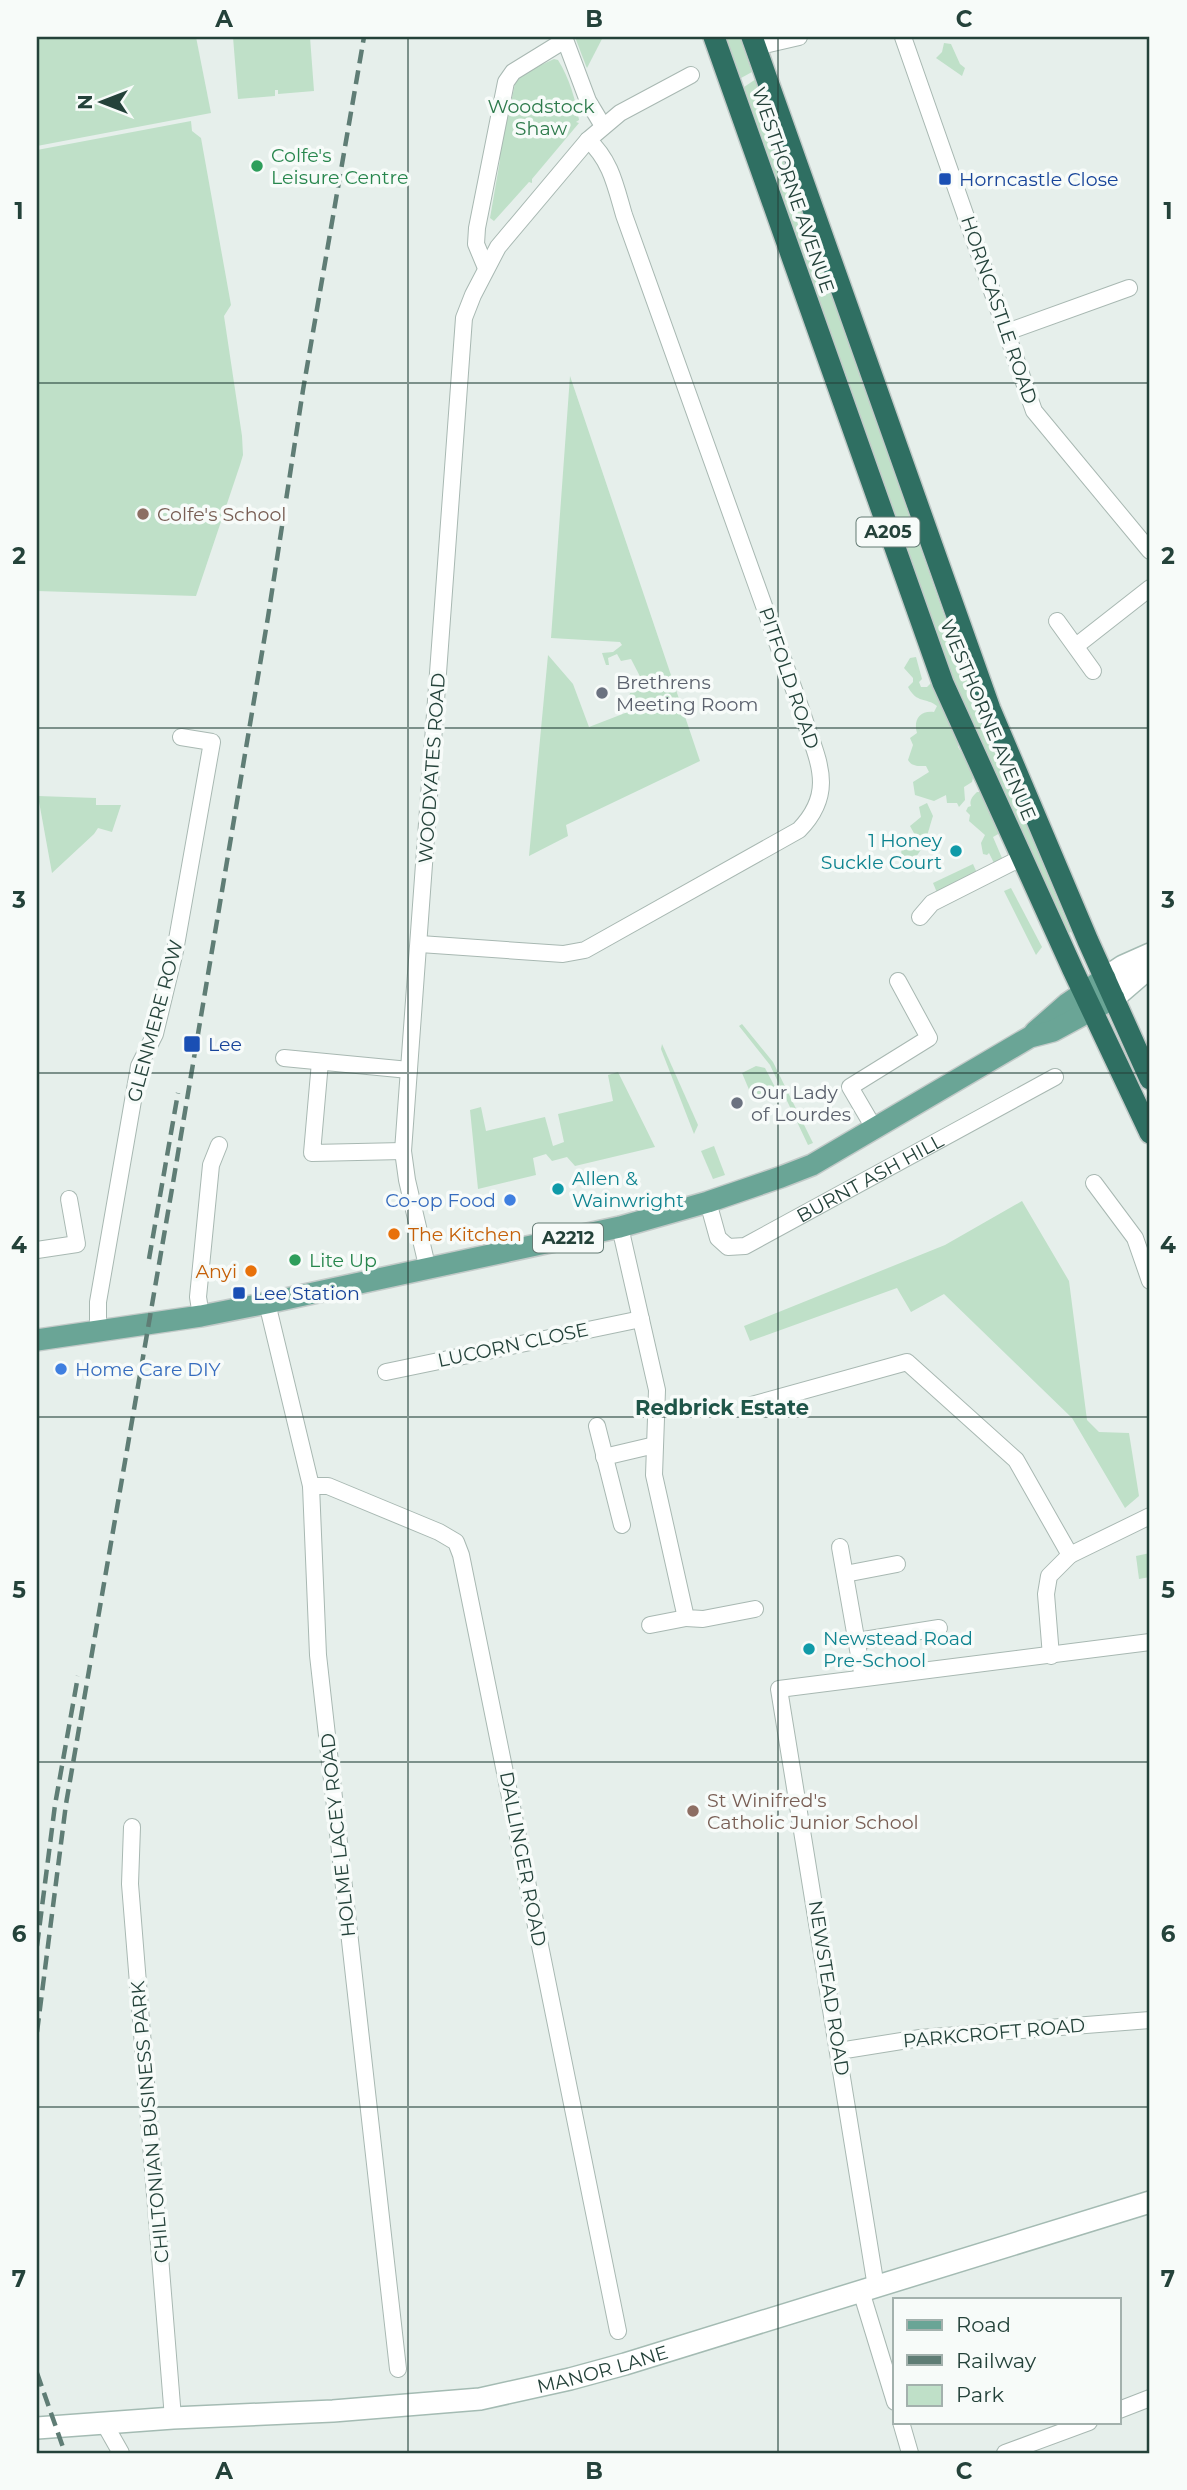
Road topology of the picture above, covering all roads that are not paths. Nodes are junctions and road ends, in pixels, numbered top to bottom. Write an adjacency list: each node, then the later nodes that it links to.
1 (714, 37): 18 (highway, WESTHORNE AVENUE / A205)
2 (800, 37): 5 (street)
3 (903, 37): 11 (street, HORNCASTLE ROAD)
4 (565, 38): 7 (street); 9 (street)
5 (754, 42): 24 (highway, WESTHORNE AVENUE / A205)
6 (691, 75): 7 (street, WOODYATES ROAD)
7 (603, 126): 8 (street, WOODYATES ROAD)
8 (589, 141): 9 (street, WOODYATES ROAD); 20 (street, PITFOLD ROAD)
9 (486, 268): 20 (street, WOODYATES ROAD)
10 (1129, 288): 11 (street)
11 (1007, 332): 12 (street, HORNCASTLE ROAD)
12 (1150, 551)
13 (1150, 587): 15 (street)
14 (1056, 621): 15 (street)
15 (1076, 646): 16 (street)
16 (1093, 671)
17 (181, 737): 45 (street, GLENMERE ROW)
18 (1023, 858): 19 (street); 25 (highway, WESTHORNE AVENUE / A205)
19 (920, 917)
20 (420, 944): 28 (street, WOODYATES ROAD)
21 (1150, 954): 24 (street, BURNT ASH HILL)
22 (1150, 967): 24 (street, BURNT ASH HILL)
23 (898, 981): 31 (street)
24 (1109, 988): 25 (main road, BURNT ASH HILL / A2212); 30 (highway, WESTHORNE AVENUE / A205)
25 (1088, 1002): 31 (main road, BURNT ASH HILL / A2212); 32 (highway, WESTHORNE AVENUE / A205)
26 (284, 1058): 27 (street)
27 (320, 1062): 28 (street); 34 (street)
28 (408, 1070): 34 (street, WOODYATES ROAD)
29 (1055, 1077): 37 (street, BURNT ASH HILL)
30 (1150, 1079)
31 (874, 1128): 37 (main road, BURNT ASH HILL / A2212)
32 (1150, 1133)
33 (219, 1145): 43 (street)
34 (404, 1151): 40 (street, WOODYATES ROAD)
35 (1094, 1183): 41 (street)
36 (69, 1199): 39 (street)
37 (708, 1202): 38 (main road, BURNT ASH HILL / A2212)
38 (620, 1227): 40 (main road, BURNT ASH HILL / A2212); 44 (street)
39 (37, 1250)
40 (428, 1270): 42 (main road, BURNT ASH HILL / A2212)
41 (1150, 1281)
42 (267, 1303): 43 (main road, BURNT ASH HILL / A2212); 52 (street, HOLME LACEY ROAD)
43 (201, 1316): 45 (main road, A2212)
44 (641, 1319): 47 (street, LUCORN CLOSE); 50 (street)
45 (98, 1332): 46 (main road, A2212)
46 (37, 1339)
47 (386, 1372)
48 (748, 1406): 56 (street)
49 (597, 1426): 51 (street)
50 (655, 1445): 51 (street); 60 (street)
51 (604, 1457): 54 (street)
52 (311, 1486): 72 (street, DALLINGER ROAD); 73 (street, HOLME LACEY ROAD)
53 (1150, 1516): 56 (street)
54 (622, 1525)
55 (840, 1547): 58 (street)
56 (1070, 1555): 65 (street)
57 (897, 1564): 58 (street)
58 (845, 1574): 63 (street)
59 (755, 1609): 60 (street)
60 (686, 1618): 61 (street)
61 (650, 1625)
62 (939, 1628): 63 (street)
63 (857, 1641): 66 (street)
64 (1150, 1642): 65 (street)
65 (1051, 1656): 66 (street)
66 (863, 1678): 69 (street, NEWSTEAD ROAD)
67 (132, 1827): 77 (street, CHILTONIAN BUSINESS PARK)
68 (1150, 2020): 69 (street, PARKCROFT ROAD)
69 (839, 2051): 71 (street, NEWSTEAD ROAD)
70 (1150, 2202): 71 (street, MANOR LANE)
71 (869, 2289): 74 (street, NEWSTEAD ROAD); 77 (street, MANOR LANE)
72 (618, 2330)
73 (398, 2369)
74 (893, 2393)
75 (1150, 2398): 76 (street)
76 (1120, 2410)
77 (173, 2418): 78 (street, MANOR LANE)
78 (104, 2423): 81 (street, MANOR LANE); 82 (street)
79 (902, 2424): 83 (street)
80 (1084, 2424): 84 (street)
81 (37, 2428)
82 (121, 2453)
83 (910, 2453)
84 (1005, 2453)

